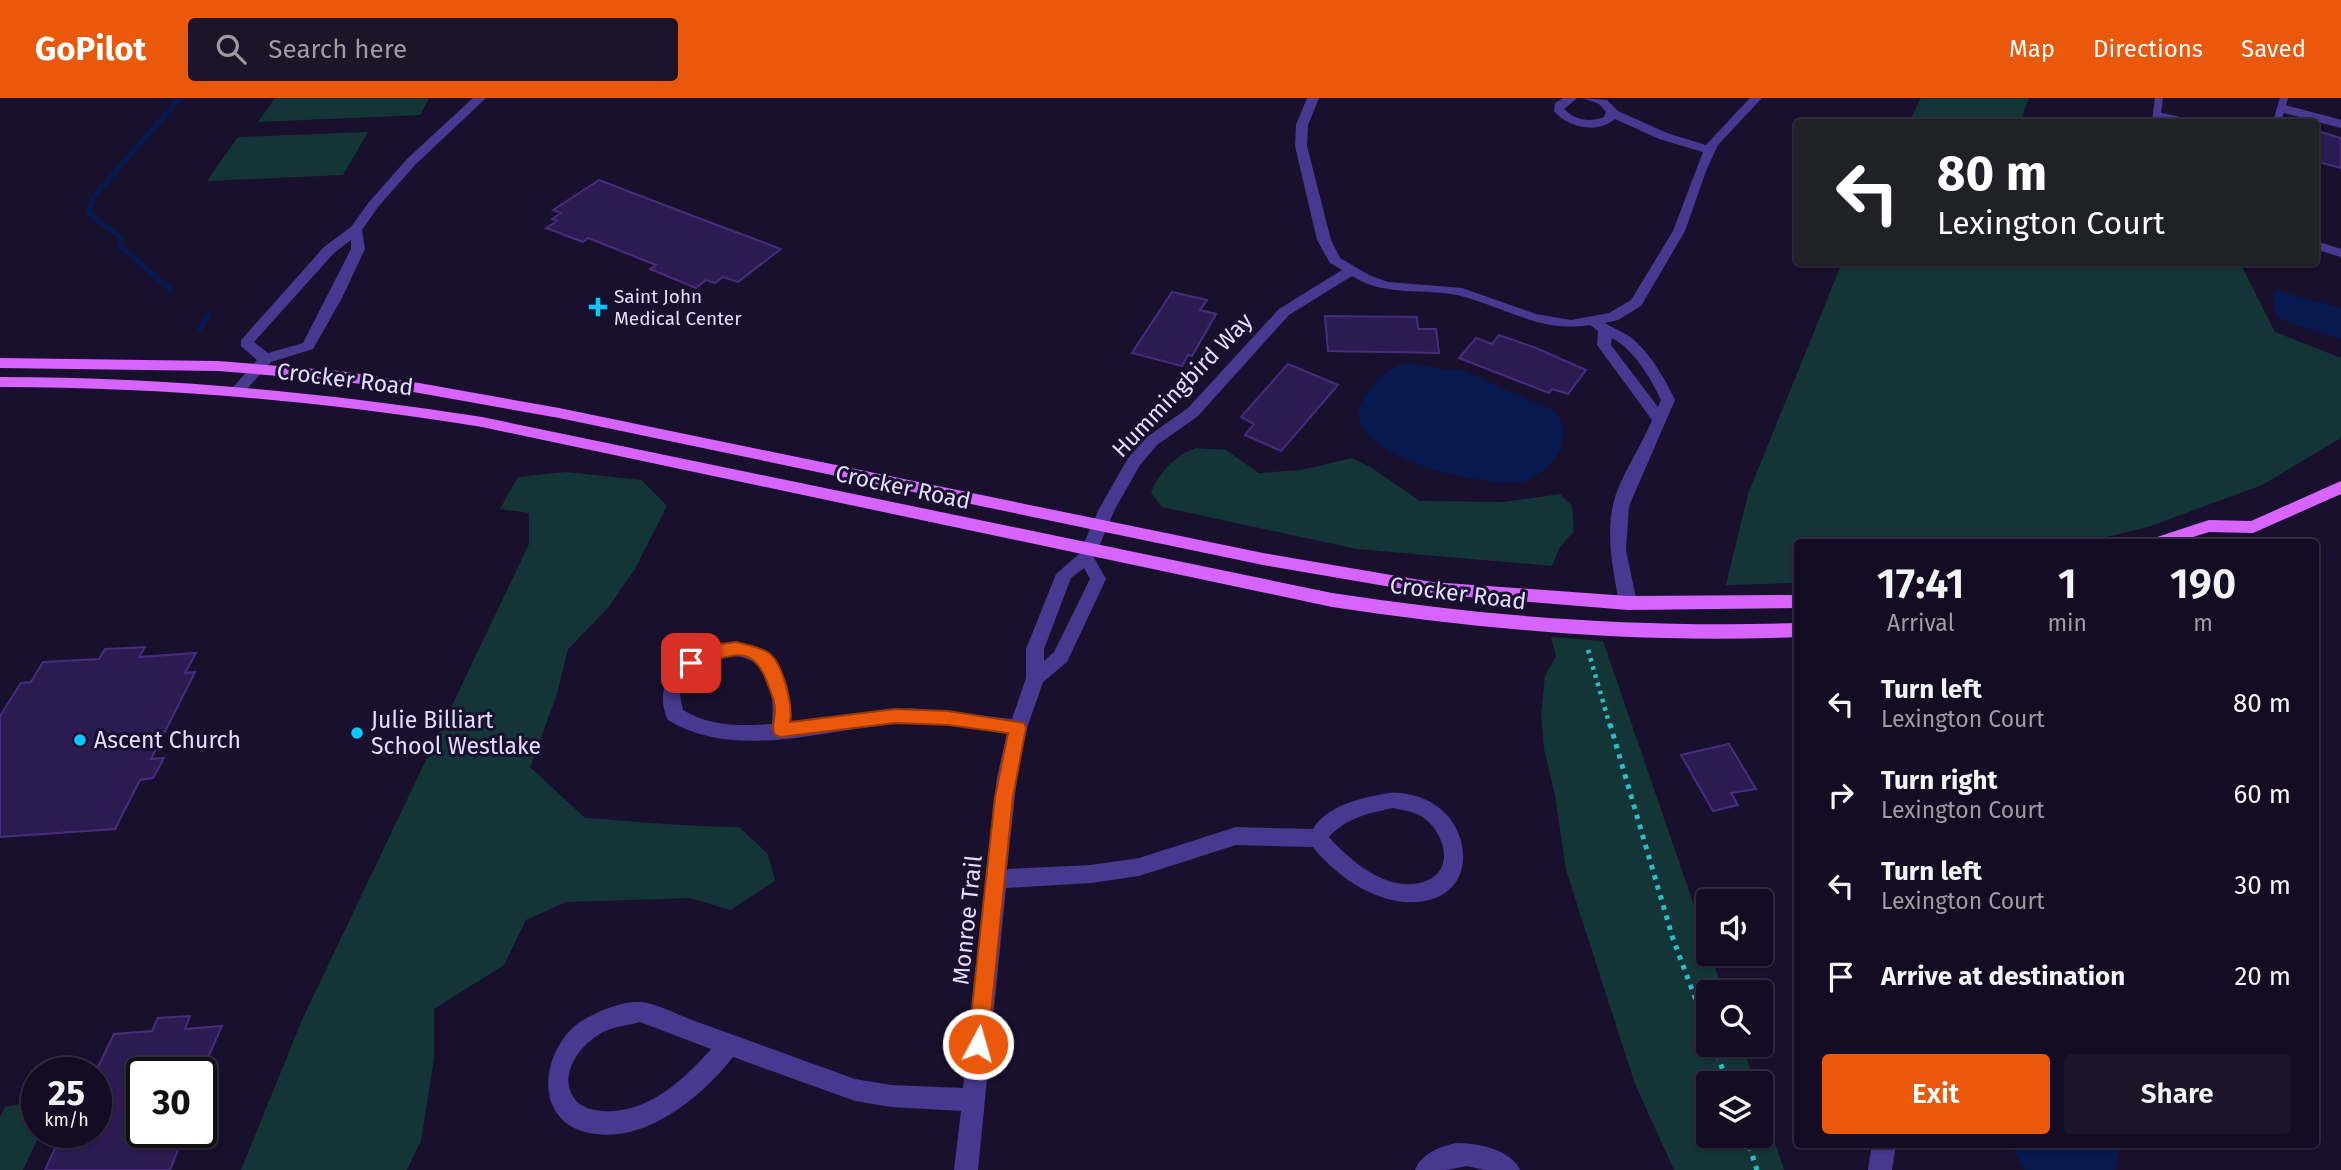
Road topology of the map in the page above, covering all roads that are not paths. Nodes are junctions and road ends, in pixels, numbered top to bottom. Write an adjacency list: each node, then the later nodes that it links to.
1 (480, 98): 14 (street)
2 (1313, 98): 17 (street)
3 (1571, 98): 9 (street)
4 (1589, 98): 9 (street)
5 (1756, 98): 13 (street)
6 (2159, 98): 10 (lane)
7 (2284, 98): 8 (lane)
8 (2281, 108): 11 (lane); 12 (lane)
9 (1612, 113): 13 (street)
10 (2157, 119)
11 (2278, 119)
12 (2341, 124)
13 (1710, 150): 18 (street)
14 (356, 230): 20 (street); 20 (street)
15 (2319, 246): 16 (lane)
16 (2341, 253)
17 (1351, 271): 18 (street); 25 (street, Hummingbird Way)
18 (1600, 327): 23 (street); 23 (street)
19 (0, 363): 20 (main road, Crocker Road)
20 (262, 364): 22 (street); 25 (main road, Crocker Road)
21 (0, 382): 22 (main road, Crocker Road)
22 (239, 389): 29 (main road, Crocker Road)
23 (1658, 418): 31 (street)
24 (2341, 487): 26 (main road)
25 (1100, 525): 29 (street, Monroe Trail); 31 (main road, Crocker Road)
26 (2253, 527): 27 (main road); 28 (main road)
27 (2169, 539)
28 (2239, 539)
29 (1088, 553): 32 (main road, Crocker Road); 33 (street, Monroe Trail); 33 (street, Monroe Trail)
30 (1794, 602): 31 (main road, Crocker Road)
31 (1628, 603)
32 (1794, 630)
33 (1035, 678): 34 (street, Monroe Trail)
34 (1018, 728): 35 (street); 37 (street, Monroe Trail)
35 (781, 730): 35 (street)
36 (1318, 838): 36 (street); 37 (street)
37 (995, 879): 39 (street, Monroe Trail)
38 (728, 1045): 38 (street); 39 (street)
39 (973, 1100): 41 (street, Monroe Trail)
40 (1883, 1148): 44 (street)
41 (966, 1170)
42 (1427, 1170): 43 (street)
43 (1508, 1170)
44 (1880, 1170)

